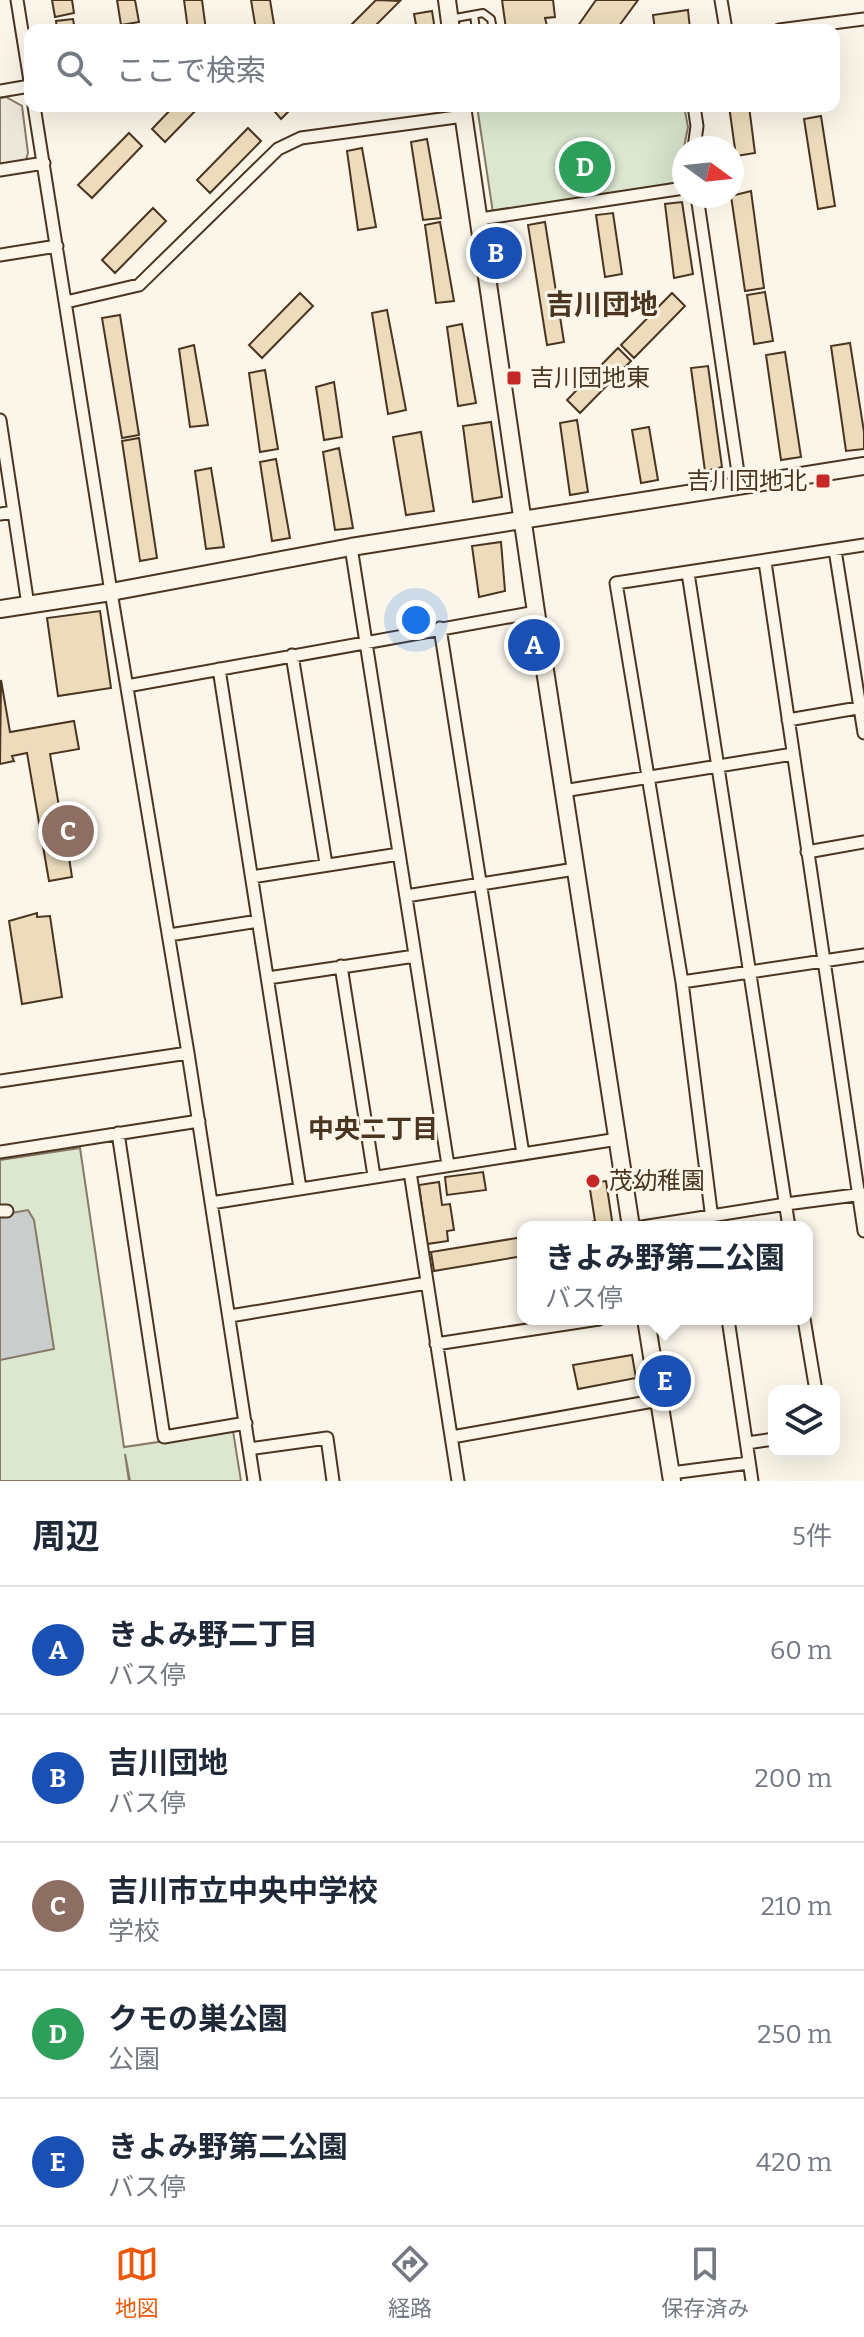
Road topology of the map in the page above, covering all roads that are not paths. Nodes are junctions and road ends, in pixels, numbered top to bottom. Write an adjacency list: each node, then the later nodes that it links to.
1 (17, 0): 11 (street)
2 (447, 0): 6 (street)
3 (721, 0): 9 (street)
4 (474, 15): 6 (lane); 7 (lane); 8 (lane)
5 (864, 19): 10 (street)
6 (450, 24)
7 (475, 24)
8 (492, 24)
9 (725, 24)
10 (825, 24)
11 (24, 45)
12 (24, 85): 13 (street)
13 (0, 91)
14 (35, 112): 19 (street)
15 (457, 112): 26 (street)
16 (463, 112): 23 (street)
17 (695, 112): 18 (street)
18 (696, 136)
19 (44, 163): 20 (street); 24 (street)
20 (0, 170)
21 (672, 190): 23 (street)
22 (699, 208): 29 (street)
23 (480, 219): 32 (street)
24 (57, 246): 25 (street); 26 (street)
25 (0, 255)
26 (66, 302): 38 (street)
27 (0, 420): 30 (street)
28 (864, 466): 29 (street)
29 (740, 486): 32 (street)
30 (14, 512): 31 (street); 39 (street)
31 (0, 514)
32 (522, 519): 34 (street); 41 (street)
33 (864, 545): 35 (street)
34 (351, 547): 38 (street); 43 (street)
35 (835, 550): 36 (street); 47 (street)
36 (765, 562): 37 (street); 48 (street)
37 (688, 573): 51 (street); 52 (street)
38 (111, 592): 39 (street); 46 (street)
39 (28, 605): 40 (street)
40 (0, 609)
41 (536, 612): 42 (street); 53 (street)
42 (440, 628): 43 (street); 60 (street)
43 (366, 642): 44 (street); 56 (street)
44 (292, 655): 45 (street); 57 (street)
45 (219, 669): 46 (street); 59 (street)
46 (127, 686): 63 (street)
47 (862, 708): 48 (street); 49 (street)
48 (788, 720): 50 (street)
49 (864, 733)
50 (793, 754): 51 (street); 55 (street)
51 (718, 765): 52 (street); 68 (street)
52 (648, 776): 53 (street); 70 (street)
53 (563, 791): 58 (street)
54 (864, 842): 55 (street)
55 (807, 852): 66 (street)
56 (399, 854): 57 (street); 61 (street)
57 (326, 864): 59 (street)
58 (575, 869): 60 (street); 75 (street)
59 (252, 877): 62 (street)
60 (480, 884): 61 (street); 77 (street)
61 (406, 896): 65 (street)
62 (258, 921): 63 (street); 69 (street)
63 (169, 935): 71 (street)
64 (864, 955): 66 (street)
65 (415, 956): 67 (street); 78 (street)
66 (823, 961): 68 (street); 82 (street)
67 (341, 966): 69 (street); 80 (street)
68 (752, 971): 70 (street); 84 (street)
69 (268, 978): 81 (street)
70 (682, 982): 86 (street)
71 (188, 1053): 72 (street); 73 (street)
72 (0, 1081)
73 (199, 1121): 74 (street); 83 (street)
74 (118, 1133): 76 (street); 99 (street)
75 (618, 1139): 77 (street); 85 (street)
76 (0, 1152)
77 (523, 1154): 78 (street)
78 (448, 1165): 79 (street)
79 (410, 1172): 80 (street); 90 (street)
80 (374, 1176): 81 (street)
81 (300, 1188): 83 (street)
82 (861, 1194): 84 (street); 89 (street)
83 (211, 1203): 91 (street)
84 (786, 1204): 87 (street); 88 (street)
85 (630, 1221)
86 (713, 1221)
87 (717, 1221)
88 (788, 1221)
89 (864, 1231)
90 (427, 1283): 91 (street); 96 (street)
91 (230, 1316): 99 (street)
92 (560, 1325): 96 (street)
93 (647, 1325): 98 (street)
94 (729, 1325): 102 (street)
95 (805, 1325): 97 (street)
96 (436, 1344): 100 (street)
97 (815, 1385)
98 (659, 1400): 100 (street); 105 (street)
99 (246, 1423): 103 (street)
100 (452, 1437): 108 (street)
101 (768, 1440): 102 (street)
102 (747, 1443): 104 (street)
103 (249, 1449): 106 (street); 107 (street)
104 (749, 1463): 105 (street); 109 (street)
105 (671, 1477)
106 (254, 1481)
107 (333, 1481)
108 (458, 1481)
109 (752, 1481)

